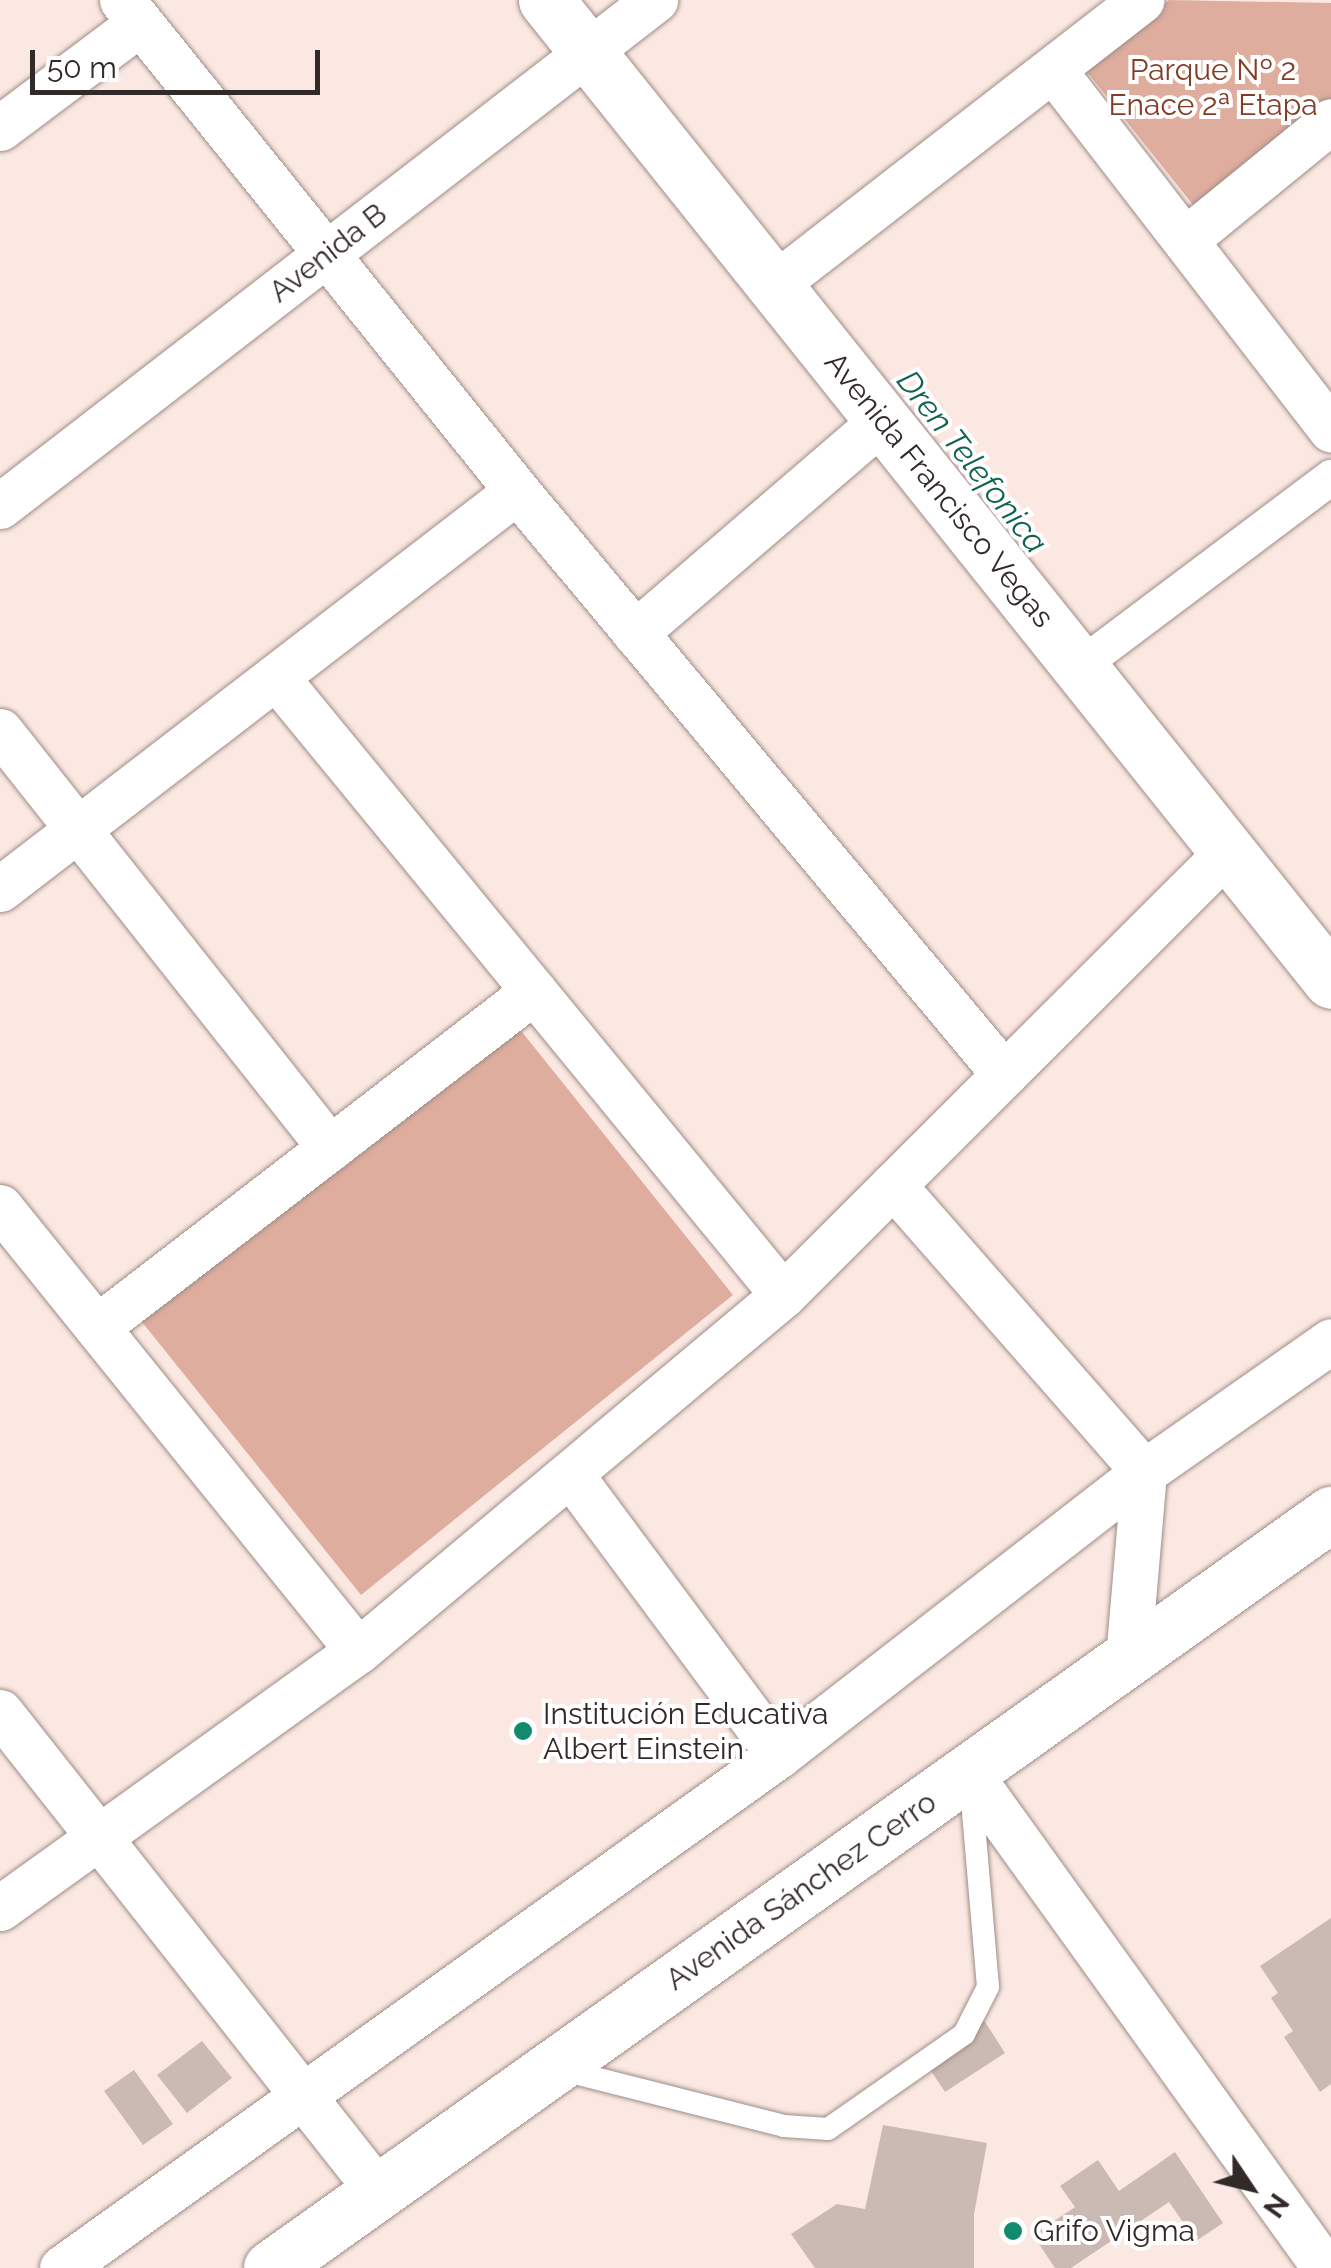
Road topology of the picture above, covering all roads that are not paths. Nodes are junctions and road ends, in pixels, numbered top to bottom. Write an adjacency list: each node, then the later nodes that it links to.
1 (546, 0): 5 (main road, Avenida Francisco Vegas)
2 (656, 0): 5 (street, Avenida B)
3 (1141, 0): 6 (street)
4 (131, 12): 8 (street); 10 (street)
5 (589, 53): 10 (street, Avenida B); 11 (main road, Avenida Francisco Vegas)
6 (1054, 70): 9 (street); 11 (street)
7 (1331, 121): 9 (street)
8 (0, 128)
9 (1185, 240): 13 (street)
10 (328, 253): 15 (street); 16 (street, Avenida B)
11 (774, 285): 12 (main road, Avenida Francisco Vegas)
12 (883, 420): 17 (street); 18 (main road, Avenida Francisco Vegas)
13 (1331, 428)
14 (1331, 478): 18 (street)
15 (517, 491): 17 (street); 19 (street)
16 (0, 506)
17 (636, 633): 26 (street)
18 (1079, 666): 22 (main road, Avenida Francisco Vegas)
19 (276, 677): 21 (street); 25 (street)
20 (0, 731): 21 (street)
21 (78, 828): 23 (street); 27 (street)
22 (1228, 852): 24 (main road, Avenida Francisco Vegas); 26 (street)
23 (0, 889)
24 (1331, 981)
25 (534, 991): 27 (street); 30 (street)
26 (1004, 1074): 28 (street)
27 (330, 1148): 31 (street)
28 (894, 1185): 30 (street); 33 (street)
29 (0, 1207): 31 (street)
30 (783, 1295): 34 (street)
31 (97, 1327): 36 (street)
32 (1331, 1342): 33 (street)
33 (1144, 1472): 37 (street); 39 (street)
34 (571, 1475): 36 (street); 39 (street)
35 (1331, 1514): 37 (main road, Avenida Sánchez Cerro)
36 (358, 1651): 41 (street)
37 (1128, 1659): 40 (main road, Avenida Sánchez Cerro)
38 (0, 1712): 41 (street)
39 (779, 1756): 44 (street)
40 (969, 1774): 43 (main road, Avenida Sánchez Cerro); 43 (lane); 48 (street)
41 (98, 1836): 42 (street); 44 (street)
42 (0, 1908)
43 (550, 2066): 45 (main road, Avenida Sánchez Cerro)
44 (304, 2096): 45 (street); 46 (street)
45 (378, 2191): 47 (main road, Avenida Sánchez Cerro)
46 (62, 2268)
47 (271, 2268)
48 (1325, 2268)

